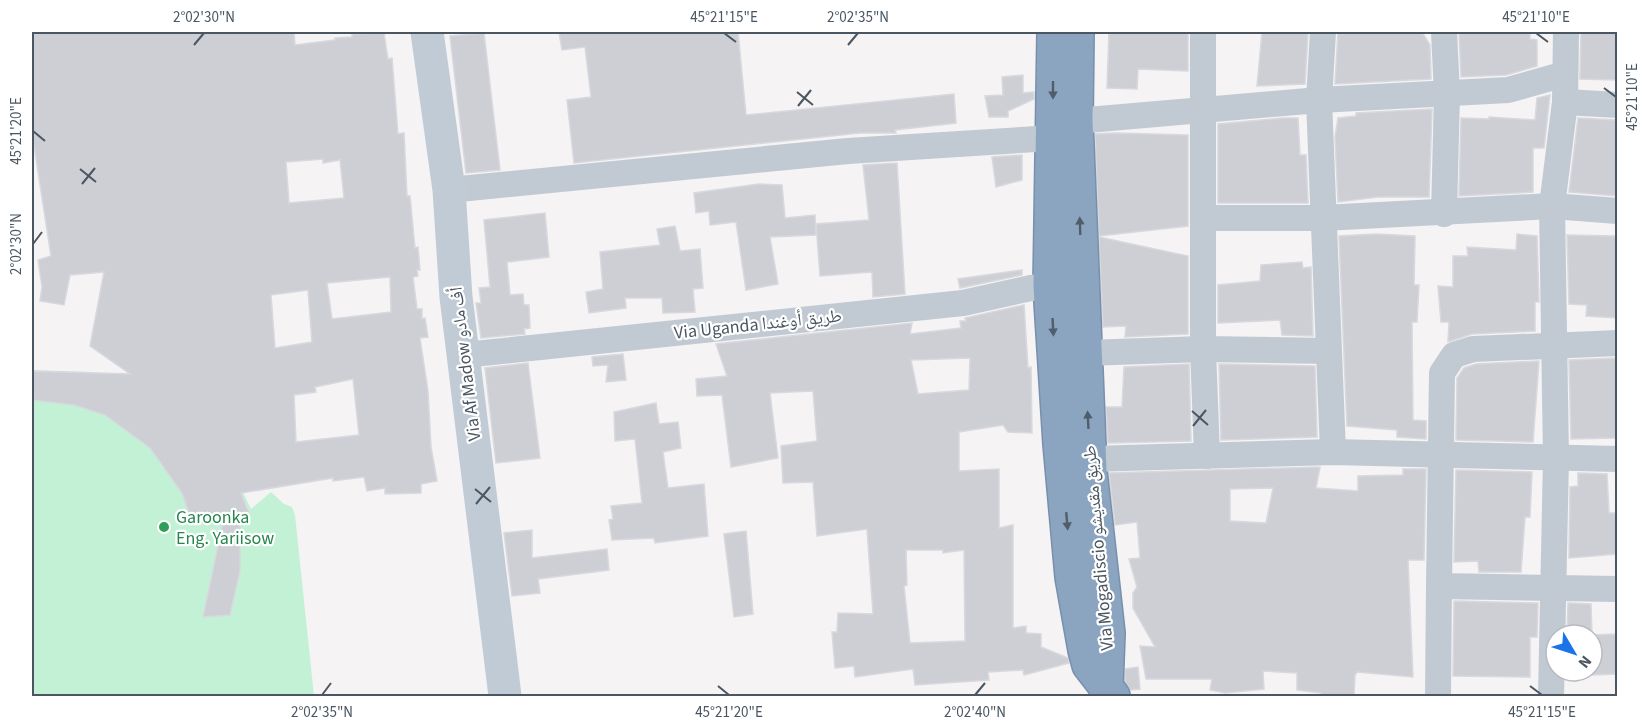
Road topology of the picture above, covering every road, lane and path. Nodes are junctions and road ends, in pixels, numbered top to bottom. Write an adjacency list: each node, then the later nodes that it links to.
1 (428, 32): 15 (street, Via Af Madow أف مادو)
2 (1054, 32): 14 (highway, Via Mogadiscio طريق مقديشو, one-way to 14)
3 (1077, 32): 14 (highway, Via Mogadiscio طريق مقديشو)
4 (1203, 32): 13 (street)
5 (1323, 32): 10 (street)
6 (1444, 32): 9 (street)
7 (1566, 32): 8 (street)
8 (1565, 74): 9 (street); 11 (street)
9 (1447, 94): 10 (street); 18 (street)
10 (1319, 100): 13 (street); 20 (street)
11 (1565, 102): 12 (street); 16 (street)
12 (1617, 105)
13 (1202, 112): 14 (street); 19 (street)
14 (1065, 130): 15 (street); 21 (highway, Via Mogadiscio طريق مقديشو); 26 (highway, Via Mogadiscio طريق مقديشو, one-way to 14)
15 (449, 190): 27 (street, Via Af Madow أف مادو)
16 (1552, 206): 17 (street); 18 (street); 23 (street)
17 (1617, 211)
18 (1444, 214): 20 (street)
19 (1204, 218): 20 (street); 24 (street)
20 (1323, 218): 25 (street)
21 (1050, 286): 27 (street, Via Uganda طريق أوغندا); 37 (highway, Via Mogadiscio طريق مقديشو, one-way to 37)
22 (1617, 344): 23 (street)
23 (1556, 348): 29 (street); 31 (street)
24 (1203, 349): 25 (street); 26 (street); 30 (street)
25 (1328, 351): 28 (street)
26 (1085, 353): 32 (highway, Via Mogadiscio طريق مقديشو, one-way to 26)
27 (464, 355): 38 (street, Via Af Madow أف مادو)
28 (1333, 452): 29 (street); 30 (street)
29 (1440, 455): 31 (street); 34 (street)
30 (1207, 456): 32 (street)
31 (1556, 458): 33 (street); 35 (street)
32 (1090, 459): 37 (highway, Via Mogadiscio طريق مقديشو)
33 (1617, 459)
34 (1439, 586): 35 (street); 39 (street)
35 (1554, 587): 36 (street); 40 (street)
36 (1617, 589)
37 (1109, 692)
38 (505, 696)
39 (1438, 696)
40 (1551, 696)

